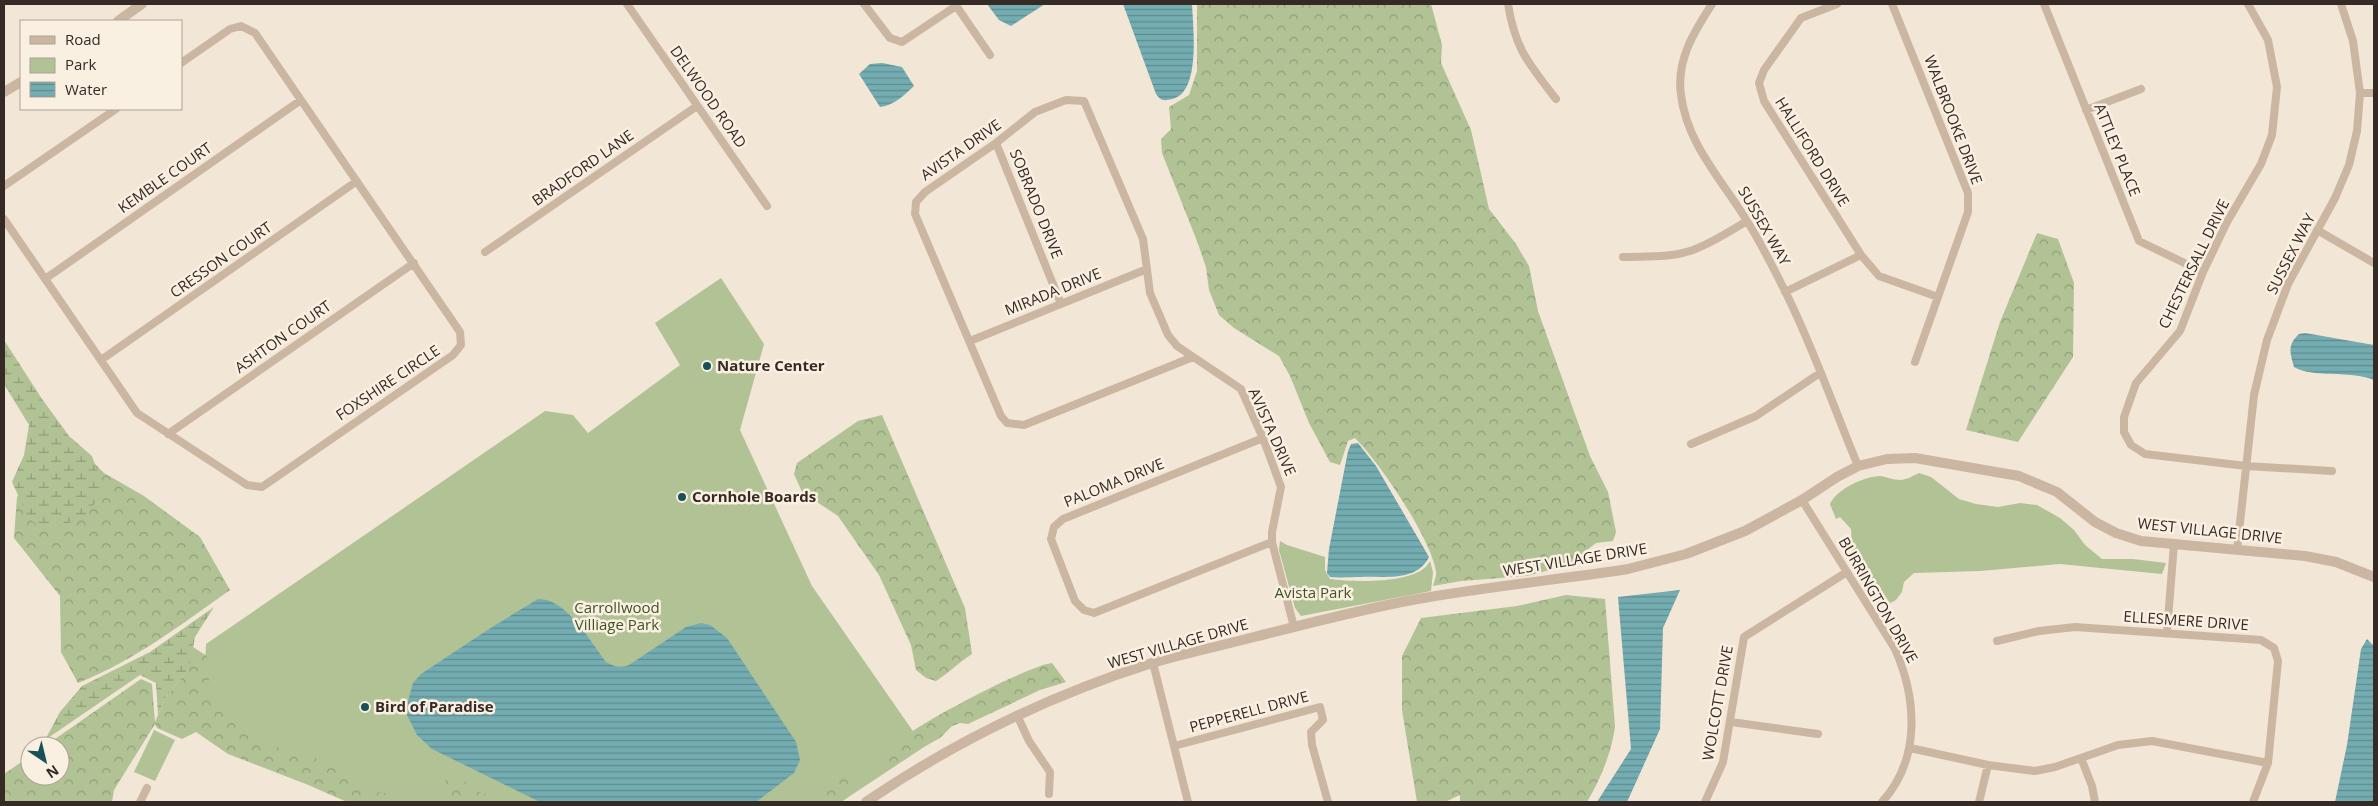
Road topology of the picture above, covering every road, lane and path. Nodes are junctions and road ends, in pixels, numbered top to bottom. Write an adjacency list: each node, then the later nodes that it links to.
1 (142, 4): 12 (street)
2 (627, 4): 22 (street, DELWOOD ROAD)
3 (864, 4): 11 (street)
4 (1508, 4): 20 (street)
5 (1712, 4): 30 (street, SUSSEX WAY)
6 (1838, 4): 33 (street, HALLIFORD DRIVE)
7 (1892, 4): 41 (street, WALBROOKE DRIVE)
8 (2044, 4): 24 (street, ATTLEY PLACE)
9 (2248, 4): 38 (street, CHESTERSALL DRIVE)
10 (2341, 4): 18 (street, SUSSEX WAY)
11 (955, 5): 13 (street)
12 (119, 20)
13 (990, 55)
14 (182, 62): 21 (street, FOXSHIRE CIRCLE)
15 (20, 83): 17 (street)
16 (2141, 89): 24 (street)
17 (4, 92)
18 (2360, 93): 19 (street); 31 (street, SUSSEX WAY)
19 (2374, 93)
20 (1556, 99)
21 (301, 100): 26 (street, FOXSHIRE CIRCLE); 39 (street, KEMBLE COURT)
22 (697, 106): 28 (street, DELWOOD ROAD); 32 (street, BRADFORD LANE)
23 (115, 110): 27 (street)
24 (2086, 110): 38 (street, ATTLEY PLACE)
25 (996, 143): 37 (street, AVISTA DRIVE); 42 (street, SOBRADO DRIVE); 43 (street, AVISTA DRIVE)
26 (357, 181): 35 (street, FOXSHIRE CIRCLE); 45 (street, CRESSON COURT)
27 (4, 186)
28 (767, 206)
29 (4, 219): 39 (street, FOXSHIRE CIRCLE)
30 (1747, 221): 34 (street); 40 (street, SUSSEX WAY)
31 (2317, 230): 36 (street); 52 (street, SUSSEX WAY)
32 (485, 252)
33 (1861, 255): 40 (street); 41 (street, HALLIFORD DRIVE)
34 (1623, 257)
35 (414, 263): 48 (street, ASHTON COURT); 48 (street, FOXSHIRE CIRCLE)
36 (2374, 263)
37 (1147, 269): 42 (street, MIRADA DRIVE); 44 (street, AVISTA DRIVE)
38 (2203, 272): 52 (street, CHESTERSALL DRIVE)
39 (45, 279): 45 (street, FOXSHIRE CIRCLE)
40 (1786, 292): 47 (street, SUSSEX WAY)
41 (1938, 297): 46 (street, WALBROOKE DRIVE)
42 (1061, 304): 43 (street, MIRADA DRIVE)
43 (970, 341): 44 (street, AVISTA DRIVE)
44 (1193, 357): 49 (street, AVISTA DRIVE)
45 (101, 360): 48 (street, FOXSHIRE CIRCLE)
46 (1915, 362)
47 (1820, 373): 50 (street); 51 (street, SUSSEX WAY)
48 (168, 434)
49 (1263, 438): 55 (street, AVISTA DRIVE); 55 (street, PALOMA DRIVE)
50 (1691, 444)
51 (1858, 466): 54 (street, WEST VILLAGE DRIVE); 56 (street, WEST VILLAGE DRIVE)
52 (2246, 466): 53 (street, CHESTERSALL DRIVE); 57 (street, SUSSEX WAY)
53 (2332, 471)
54 (1802, 500): 58 (street, BURRINGTON DRIVE); 60 (street, WEST VILLAGE DRIVE)
55 (1272, 542): 60 (street, AVISTA DRIVE)
56 (2174, 544): 57 (street, WEST VILLAGE DRIVE); 61 (street)
57 (2238, 550): 59 (street, WEST VILLAGE DRIVE)
58 (1847, 572): 65 (street, WOLCOTT DRIVE); 68 (street, BURRINGTON DRIVE)
59 (2374, 576)
60 (1294, 627): 63 (street, WEST VILLAGE DRIVE)
61 (2167, 632): 62 (street, ELLESMERE DRIVE); 70 (street, ELLESMERE DRIVE)
62 (1997, 641)
63 (1153, 663): 64 (street, WEST VILLAGE DRIVE); 67 (street)
64 (1017, 715): 73 (street); 75 (street, WEST VILLAGE DRIVE)
65 (1731, 722): 66 (street); 78 (street, WOLCOTT DRIVE)
66 (1818, 734)
67 (1174, 746): 76 (street); 77 (street, PEPPERELL DRIVE)
68 (1910, 748): 71 (street); 79 (street, BURRINGTON DRIVE)
69 (2081, 758): 70 (street); 71 (street); 81 (street)
70 (2268, 763): 82 (street, ELLESMERE DRIVE)
71 (1988, 765): 80 (street)
72 (147, 788): 74 (street)
73 (1049, 794)
74 (140, 802)
75 (866, 802)
76 (1188, 802)
77 (1328, 802)
78 (1705, 802)
79 (1882, 802)
80 (1978, 802)
81 (2094, 802)
82 (2253, 802)

